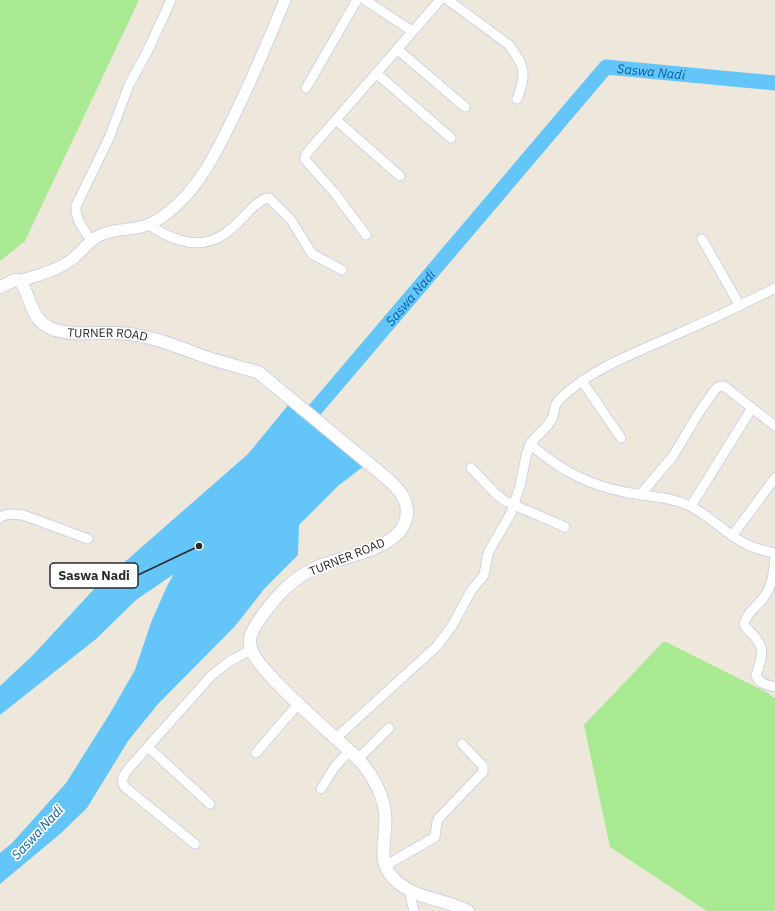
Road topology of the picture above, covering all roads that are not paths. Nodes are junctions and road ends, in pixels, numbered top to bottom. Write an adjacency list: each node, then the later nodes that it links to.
1 (171, 0): 19 (street)
2 (285, 0): 16 (street)
3 (357, 0): 10 (street)
4 (365, 0): 7 (street)
5 (440, 0): 7 (street)
6 (448, 0): 11 (street)
7 (412, 31): 8 (street)
8 (397, 50): 9 (street); 12 (street)
9 (376, 73): 13 (street); 14 (street)
10 (306, 88)
11 (517, 99)
12 (465, 108)
13 (336, 120): 15 (street); 17 (street)
14 (451, 138)
15 (400, 176)
16 (148, 224): 19 (street); 20 (street)
17 (366, 235)
18 (702, 239): 24 (street)
19 (92, 241): 21 (street)
20 (342, 270)
21 (20, 281): 22 (main road); 41 (main road, TURNER ROAD)
22 (0, 287)
23 (775, 288): 24 (street)
24 (740, 306): 25 (street)
25 (582, 381): 28 (street); 29 (street)
26 (752, 408): 27 (street); 32 (street); 34 (street)
27 (775, 426)
28 (621, 438)
29 (530, 444): 32 (street); 33 (street)
30 (471, 468): 33 (street)
31 (775, 478): 37 (street)
32 (640, 494): 34 (street)
33 (514, 504): 36 (street); 45 (street)
34 (691, 506): 37 (street)
35 (0, 518): 38 (street)
36 (565, 527)
37 (732, 536): 39 (street)
38 (88, 539)
39 (775, 553)
40 (775, 557): 42 (street)
41 (251, 650): 43 (main road); 47 (street)
42 (775, 687)
43 (298, 704): 45 (main road); 49 (street)
44 (389, 728): 50 (street)
45 (336, 738): 48 (main road)
46 (462, 744): 54 (street)
47 (148, 747): 52 (street); 53 (street)
48 (349, 750): 50 (main road); 51 (street)
49 (256, 753)
50 (358, 759): 54 (main road)
51 (321, 788)
52 (210, 804)
53 (196, 844)
54 (385, 866): 55 (main road)
55 (409, 890): 56 (street); 57 (main road)
56 (414, 911)
57 (468, 911)

